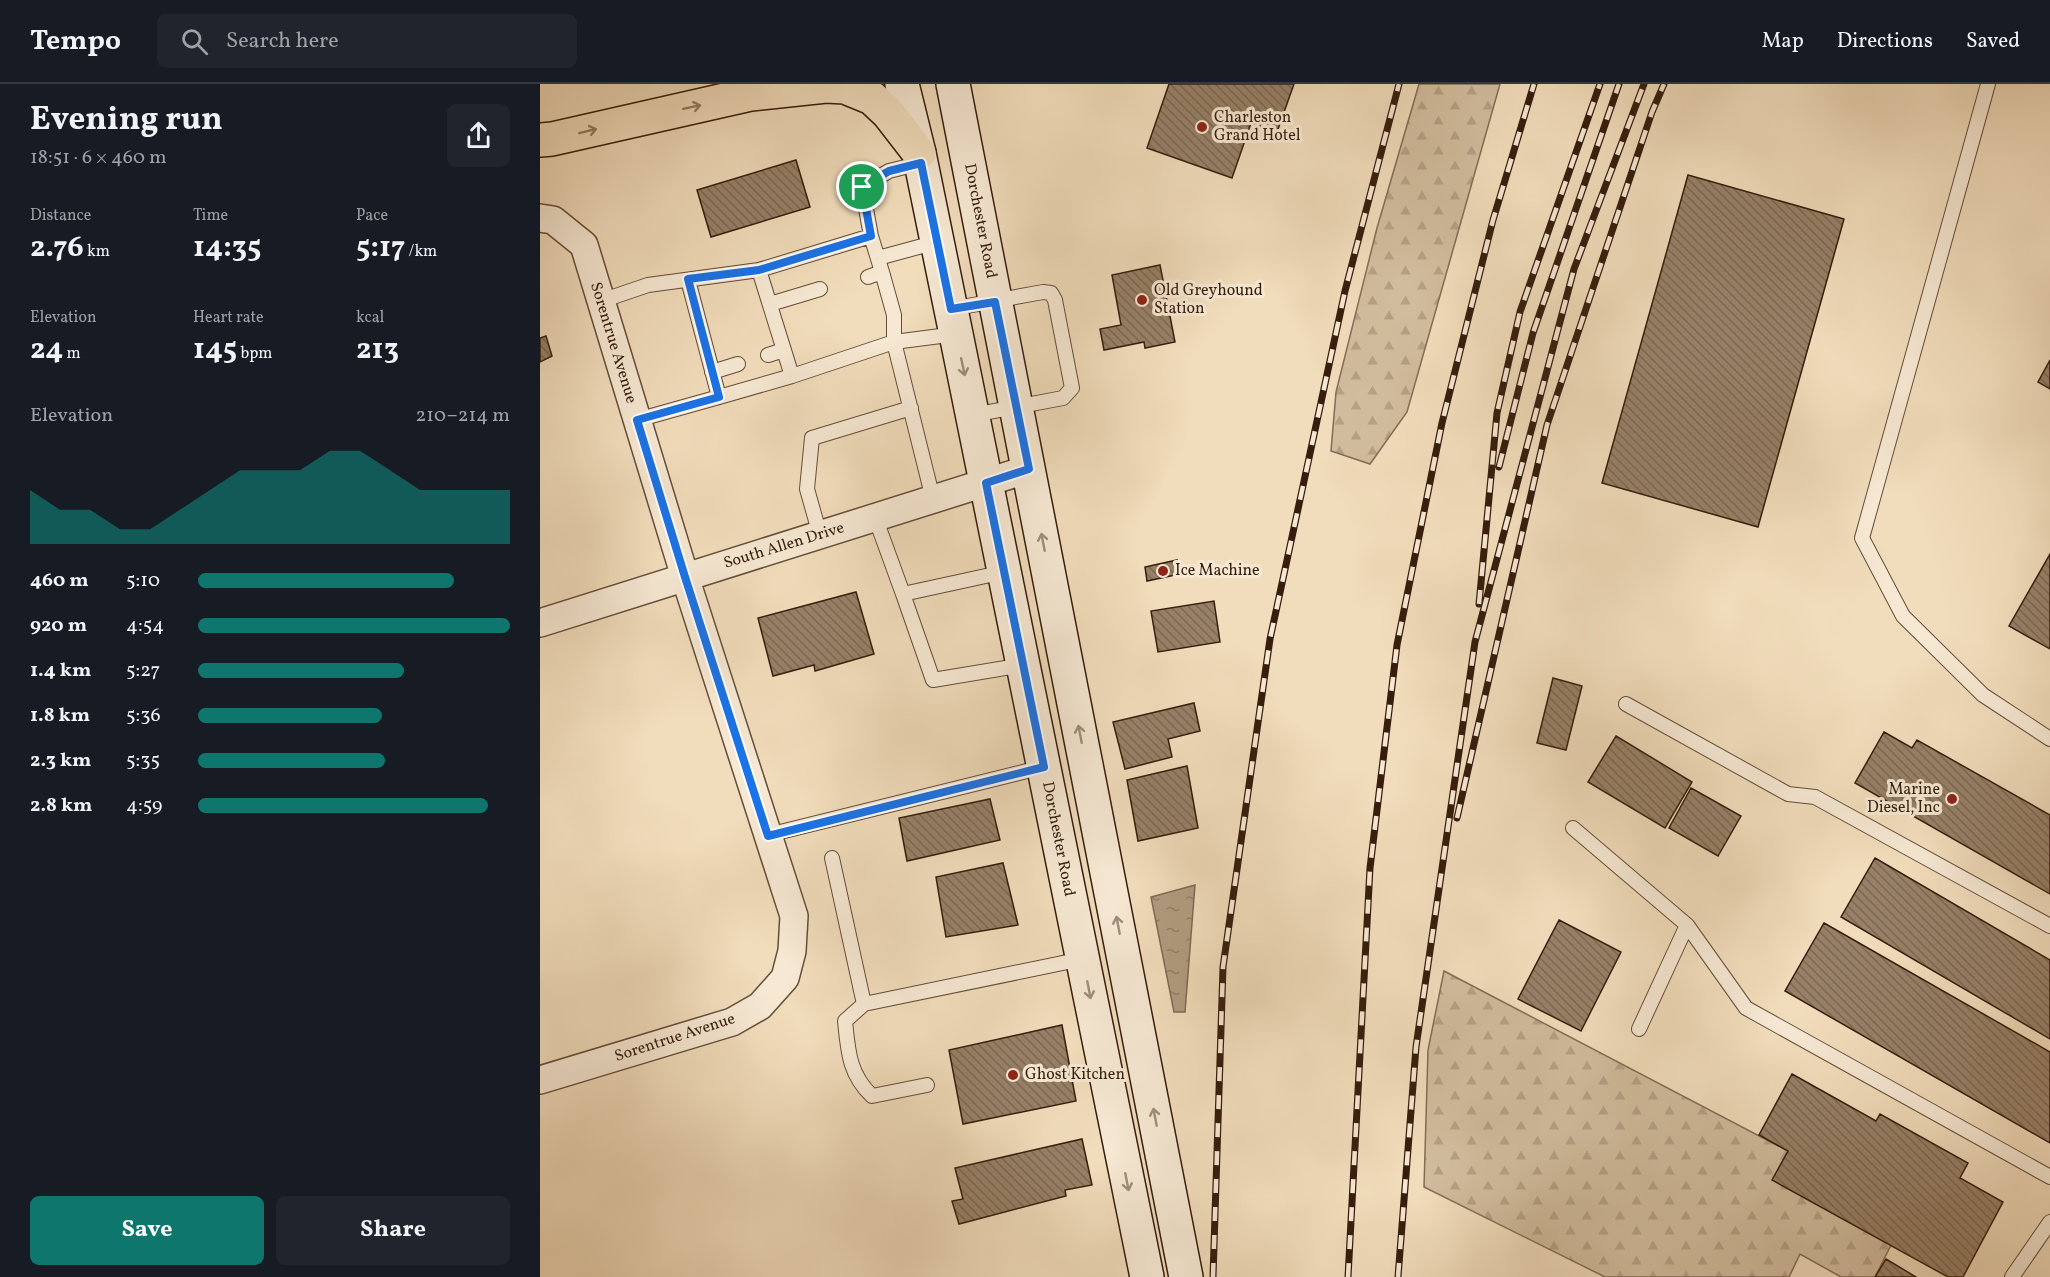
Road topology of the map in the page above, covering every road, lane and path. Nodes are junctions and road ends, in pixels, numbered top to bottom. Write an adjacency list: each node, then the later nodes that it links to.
1 (902, 84): 6 (main road, Dorchester Road)
2 (953, 84): 17 (main road, Dorchester Road)
3 (1988, 84): 42 (lane)
4 (761, 89): 5 (highway, one-way to 4); 6 (highway)
5 (540, 140)
6 (920, 158): 8 (lane); 9 (main road, Dorchester Road)
7 (547, 219): 16 (street, Sorentrue Avenue)
8 (871, 236): 10 (lane); 11 (lane)
9 (937, 242): 10 (lane); 19 (main road, Dorchester Road)
10 (878, 258): 12 (lane)
11 (759, 270): 14 (lane); 18 (lane)
12 (882, 273): 13 (lane); 20 (lane)
13 (868, 277)
14 (688, 279): 16 (lane); 24 (lane)
15 (820, 290): 18 (lane)
16 (601, 301): 30 (street, Sorentrue Avenue)
17 (995, 302): 19 (lane); 27 (main road, Dorchester Road); 27 (lane)
18 (770, 304): 21 (lane)
19 (954, 321): 20 (lane); 29 (main road, Dorchester Road, one-way to 29)
20 (894, 342): 25 (lane); 28 (lane)
21 (784, 350): 22 (lane); 25 (lane)
22 (768, 355)
23 (738, 364): 24 (lane)
24 (712, 372): 26 (lane)
25 (792, 376): 26 (lane)
26 (719, 397): 30 (lane)
27 (1016, 407): 29 (lane); 31 (main road, Dorchester Road)
28 (911, 408): 33 (lane); 35 (lane)
29 (973, 415): 32 (main road, Dorchester Road)
30 (637, 420): 37 (street, Sorentrue Avenue)
31 (1029, 469): 32 (street, South Allen Drive); 56 (main road, Dorchester Road, one-way to 31)
32 (986, 483): 33 (street, South Allen Drive); 36 (main road, Dorchester Road)
33 (933, 499): 34 (street, South Allen Drive)
34 (875, 517): 35 (street, South Allen Drive); 38 (lane)
35 (820, 535): 37 (street, South Allen Drive)
36 (1004, 572): 38 (lane); 40 (main road, Dorchester Road)
37 (685, 577): 39 (street, South Allen Drive); 45 (street, Sorentrue Avenue)
38 (903, 594): 40 (lane)
39 (540, 623)
40 (1023, 665): 43 (main road, Dorchester Road)
41 (1626, 704): 48 (lane)
42 (2050, 739)
43 (1044, 767): 45 (lane); 49 (main road, Dorchester Road)
44 (1573, 828): 47 (lane)
45 (768, 836): 52 (street, Sorentrue Avenue)
46 (832, 858): 50 (lane)
47 (1687, 925): 51 (lane); 54 (lane)
48 (2050, 926)
49 (1082, 959): 50 (lane); 57 (main road, Dorchester Road, one-way to 57)
50 (864, 1004): 53 (lane)
51 (1639, 1029)
52 (540, 1080)
53 (927, 1085)
54 (2050, 1177)
55 (2050, 1222): 58 (lane)
56 (1178, 1275)
57 (1147, 1277)
58 (2012, 1277)

